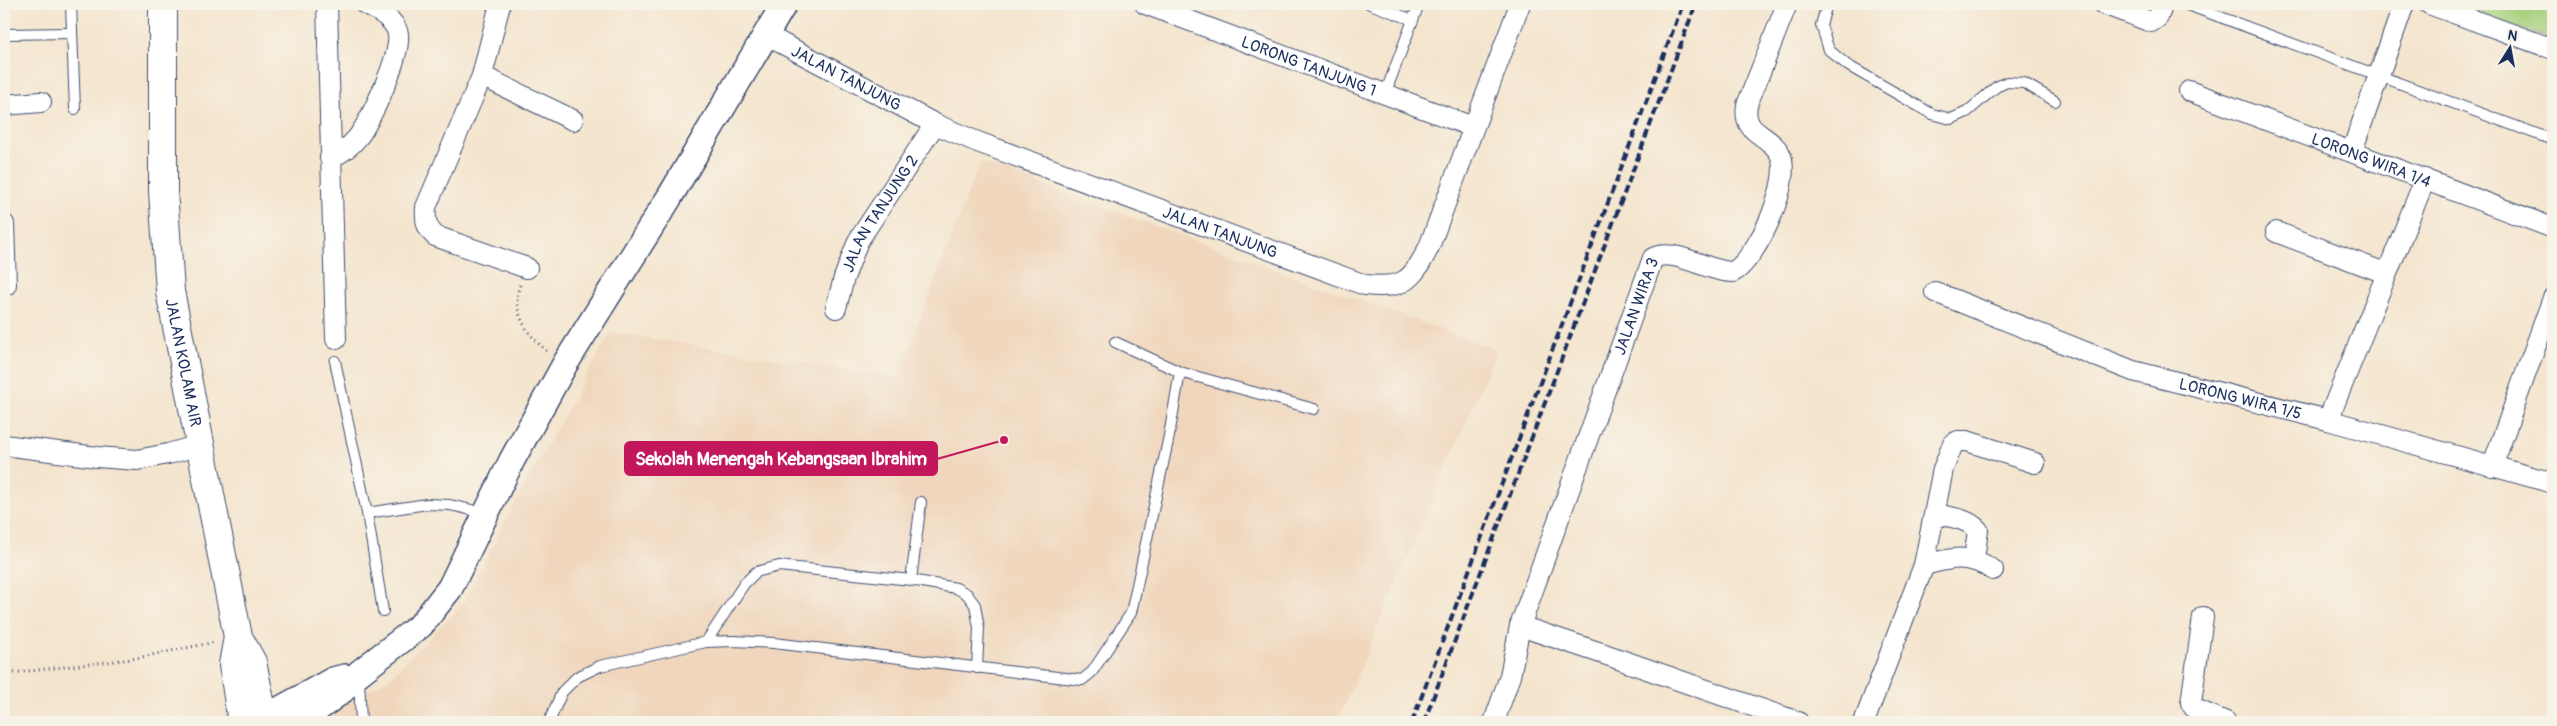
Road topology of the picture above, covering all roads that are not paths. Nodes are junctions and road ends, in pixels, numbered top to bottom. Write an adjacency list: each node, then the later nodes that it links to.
1 (70, 4): 19 (lane)
2 (163, 4): 54 (main road, JALAN KOLAM AIR)
3 (327, 4): 36 (street)
4 (365, 4): 36 (street)
5 (500, 4): 24 (street)
6 (784, 4): 21 (street)
7 (1145, 4): 26 (street, LORONG TANJUNG 1)
8 (1370, 4): 18 (lane)
9 (1419, 4): 18 (lane)
10 (1520, 4): 33 (street, JALAN TANJUNG)
11 (1787, 4): 68 (street, JALAN WIRA 3)
12 (1827, 4): 27 (lane)
13 (2103, 4): 14 (street)
14 (2163, 4)
15 (2185, 4): 23 (lane)
16 (2404, 4): 23 (street)
17 (2429, 4): 22 (street)
18 (1413, 20): 26 (lane)
19 (71, 33): 20 (lane); 30 (lane)
20 (4, 34)
21 (766, 35): 32 (street, JALAN TANJUNG); 60 (street)
22 (2553, 49)
23 (2378, 75): 34 (lane); 35 (street)
24 (482, 76): 31 (street); 41 (street)
25 (2190, 91): 35 (street, LORONG WIRA 1/4)
26 (1385, 94): 33 (street, LORONG TANJUNG 1)
27 (2055, 101)
28 (41, 102): 29 (street)
29 (4, 105)
30 (75, 109)
31 (573, 120)
32 (934, 124): 33 (street, JALAN TANJUNG); 46 (street, JALAN TANJUNG 2)
33 (1473, 127)
34 (2553, 140)
35 (2352, 151): 37 (street, LORONG WIRA 1/4)
36 (330, 158): 47 (street)
37 (2425, 179): 39 (street, LORONG WIRA 1/4); 42 (street)
38 (4, 224): 43 (street)
39 (2553, 228)
40 (2276, 232): 42 (street)
41 (526, 268)
42 (2385, 274): 52 (street)
43 (6, 285)
44 (1935, 292): 52 (street, LORONG WIRA 1/5)
45 (2553, 298): 56 (street)
46 (836, 308)
47 (336, 339)
48 (1115, 342): 50 (lane)
49 (335, 361): 59 (lane)
50 (1180, 372): 51 (lane); 70 (lane)
51 (1314, 409)
52 (2328, 420): 56 (street, LORONG WIRA 1/5)
53 (4, 445): 54 (street)
54 (200, 445): 72 (main road, JALAN KOLAM AIR)
55 (2035, 463): 61 (street)
56 (2492, 466): 57 (street, LORONG WIRA 1/5)
57 (2553, 483)
58 (921, 502): 65 (lane)
59 (367, 513): 60 (lane); 66 (lane)
60 (486, 513): 71 (street)
61 (1935, 514): 62 (street); 63 (street)
62 (1974, 559): 63 (street); 64 (street)
63 (1924, 565): 78 (street)
64 (1993, 570)
65 (911, 580): 69 (lane); 70 (lane)
66 (384, 611)
67 (2203, 618): 79 (street)
68 (1520, 626): 73 (street); 77 (street, JALAN WIRA 3)
69 (706, 642): 70 (lane); 76 (lane)
70 (977, 668)
71 (359, 672): 72 (street); 74 (street); 75 (lane)
72 (255, 718)
73 (1789, 721)
74 (300, 722)
75 (361, 722)
76 (550, 722)
77 (1494, 722)
78 (1864, 722)
79 (2226, 722)

